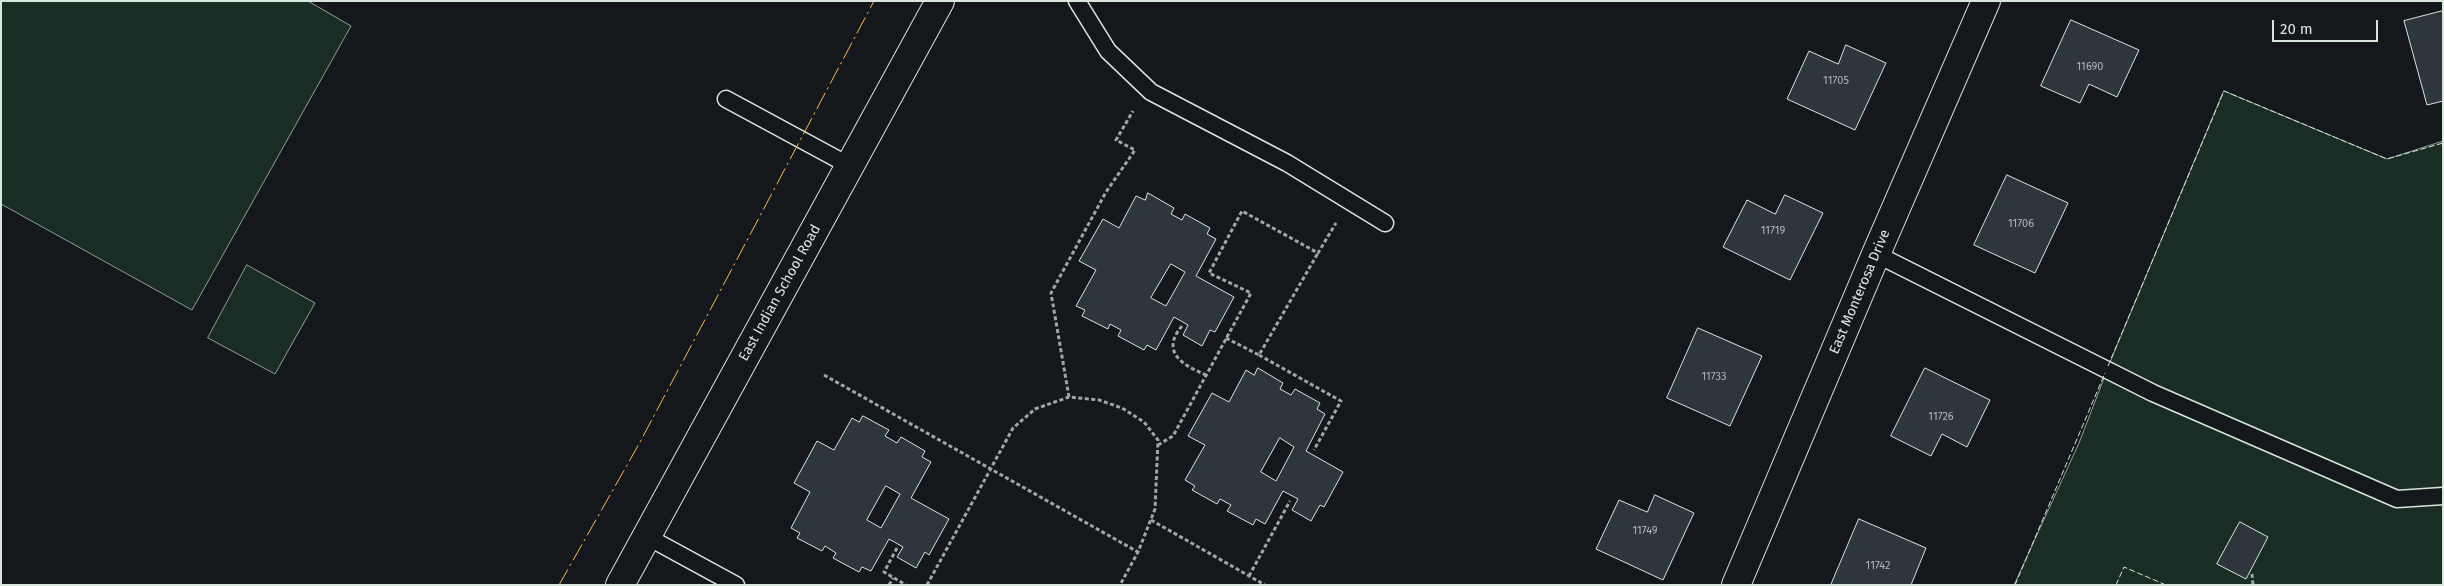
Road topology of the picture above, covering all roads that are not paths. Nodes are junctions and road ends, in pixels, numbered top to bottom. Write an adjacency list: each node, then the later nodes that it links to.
1 (940, 1): 5 (street, East Indian School Road)
2 (1077, 1): 6 (lane)
3 (1986, 1): 7 (street, East Monterosa Drive)
4 (726, 99): 5 (lane)
5 (850, 166): 9 (street, East Indian School Road)
6 (1385, 223)
7 (1876, 254): 8 (lane); 12 (street, East Monterosa Drive)
8 (2443, 496)
9 (646, 536): 10 (street, East Indian School Road); 11 (lane)
10 (620, 585)
11 (736, 585)
12 (1736, 585)

